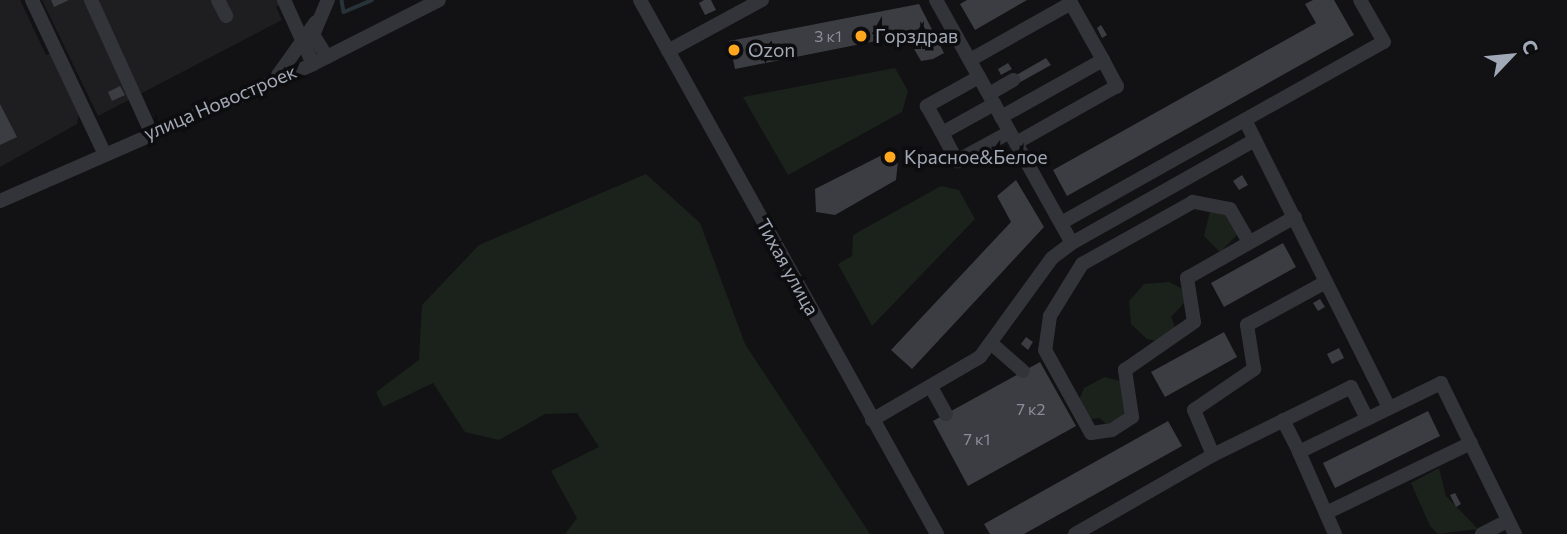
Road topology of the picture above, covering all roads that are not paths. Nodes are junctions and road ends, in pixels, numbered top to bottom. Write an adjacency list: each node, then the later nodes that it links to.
1 (32, 0): 28 (street)
2 (91, 0): 24 (street)
3 (218, 0): 12 (street)
4 (284, 0): 14 (street)
5 (328, 0): 13 (street)
6 (439, 0): 16 (street, улица Новостроек)
7 (640, 0): 15 (street, Тихая улица)
8 (762, 0): 11 (street)
9 (936, 0): 17 (street)
10 (1360, 0): 23 (street)
11 (740, 5): 15 (street)
12 (226, 16)
13 (316, 22): 14 (street); 16 (street)
14 (303, 41): 16 (street); 21 (street)
15 (668, 51): 41 (street, Тихая улица)
16 (320, 60): 21 (street, улица Новостроек)
17 (970, 60): 18 (street); 19 (street)
18 (1103, 60): 22 (street); 26 (street)
19 (979, 77): 22 (street); 25 (street)
20 (1013, 80): 22 (street)
21 (272, 81): 24 (street, улица Новостроек)
22 (995, 105): 25 (street); 26 (street)
23 (1245, 120): 27 (street); 31 (street)
24 (150, 130): 28 (street, улица Новостроек)
25 (942, 133): 26 (street)
26 (1013, 137): 31 (street)
27 (1255, 140): 30 (street); 33 (street)
28 (104, 152): 29 (street, улица Новостроек)
29 (0, 201)
30 (1294, 217): 32 (street); 34 (street)
31 (1061, 223): 33 (street)
32 (1249, 242): 32 (street)
33 (1072, 243): 35 (street)
34 (1326, 282): 38 (street); 45 (street)
35 (992, 344): 36 (street); 37 (street)
36 (1023, 371)
37 (931, 387): 39 (street); 41 (street)
38 (1389, 408): 40 (street); 43 (street)
39 (946, 414)
40 (1367, 419): 42 (street); 44 (street)
41 (872, 420): 48 (street, Тихая улица)
42 (1283, 421): 44 (street); 45 (street)
43 (1471, 443): 46 (street); 47 (street)
44 (1299, 452): 46 (street)
45 (1213, 455): 49 (street)
46 (1326, 513): 50 (street)
47 (1512, 528): 51 (street)
48 (937, 534)
49 (1075, 534)
50 (1335, 534)
51 (1482, 534)

